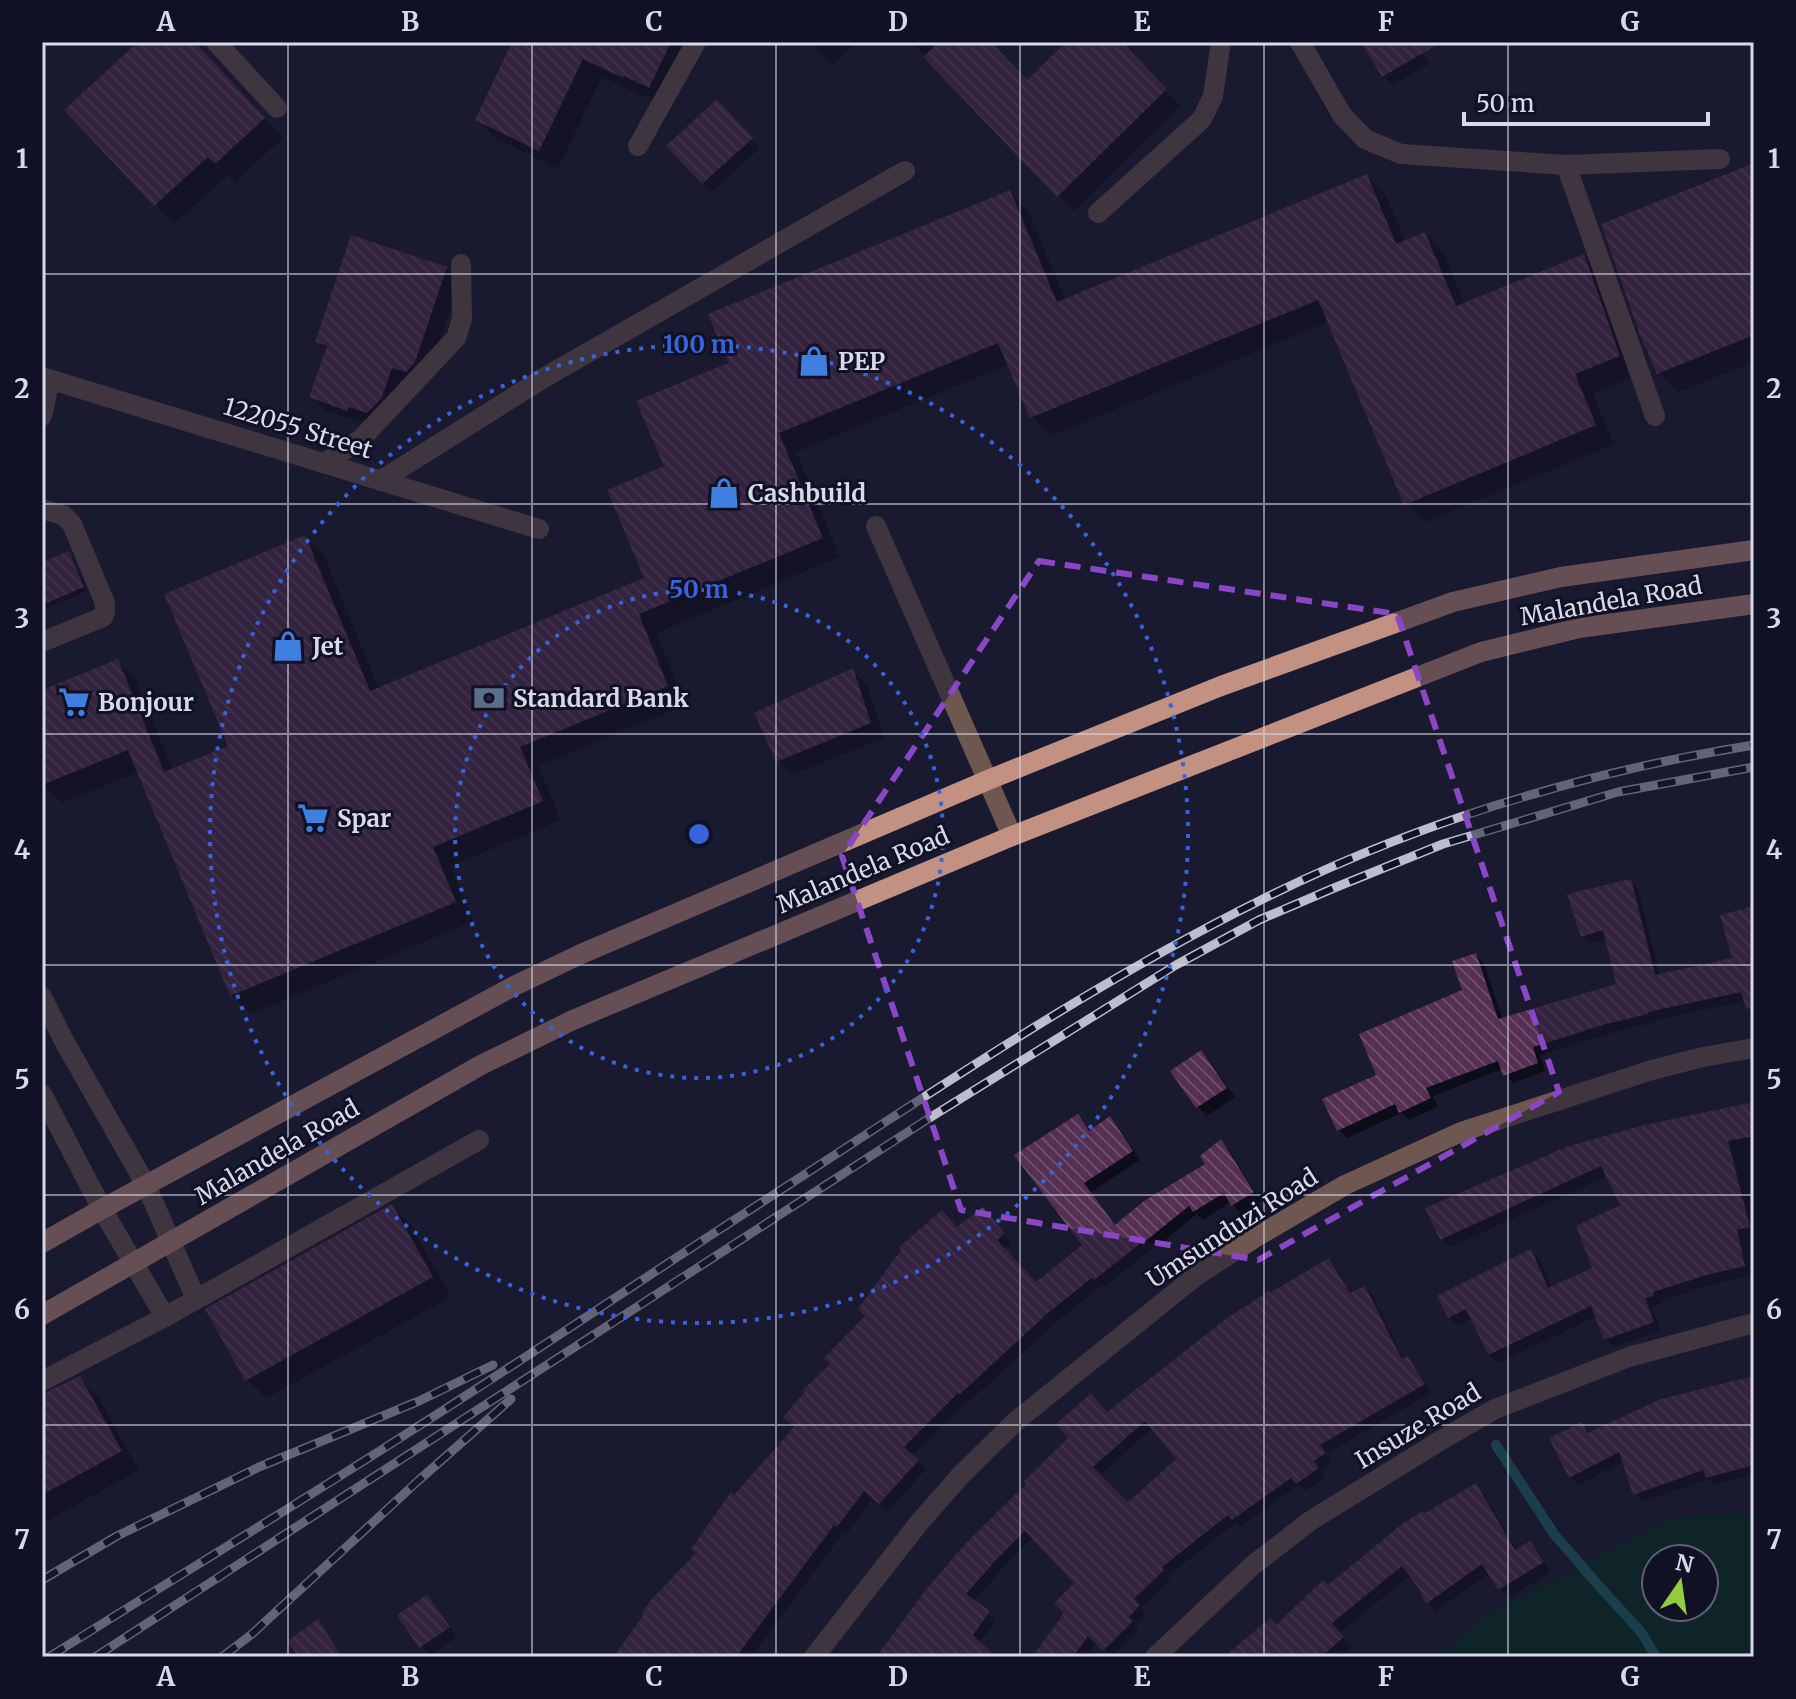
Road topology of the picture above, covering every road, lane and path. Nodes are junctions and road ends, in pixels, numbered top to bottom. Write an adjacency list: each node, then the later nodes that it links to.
1 (216, 42): 5 (street)
2 (696, 42): 6 (street)
3 (1221, 42): 10 (street)
4 (1300, 42): 8 (street)
5 (277, 108)
6 (638, 146)
7 (1720, 159): 8 (street)
8 (1566, 165): 14 (street)
9 (905, 171): 16 (street)
10 (1098, 213)
11 (461, 264): 15 (street)
12 (46, 378): 13 (street); 15 (street, 122055 Street)
13 (42, 416)
14 (1655, 416)
15 (325, 463): 16 (street, 122055 Street)
16 (380, 481): 19 (street, 122055 Street)
17 (42, 509): 22 (street)
18 (876, 526): 23 (street)
19 (539, 529)
20 (1754, 550): 23 (main road, Malandela Road)
21 (1754, 604): 24 (main road, Malandela Road)
22 (42, 642)
23 (988, 780): 24 (street); 29 (main road, Malandela Road)
24 (1012, 836): 32 (main road, Malandela Road)
25 (42, 997): 29 (street)
26 (1754, 1048): 39 (street, Umsunduzi Road)
27 (42, 1094): 30 (street)
28 (479, 1140): 34 (street)
29 (146, 1185): 30 (main road, Malandela Road); 32 (street)
30 (102, 1209): 31 (main road, Malandela Road); 33 (street)
31 (42, 1243)
32 (170, 1243): 33 (main road, Malandela Road); 34 (street)
33 (134, 1263): 35 (main road, Malandela Road); 36 (street)
34 (196, 1299): 36 (street)
35 (42, 1315)
36 (165, 1317): 38 (street)
37 (1754, 1323): 40 (street, Insuze Road)
38 (42, 1381)
39 (814, 1657)
40 (1155, 1657)

